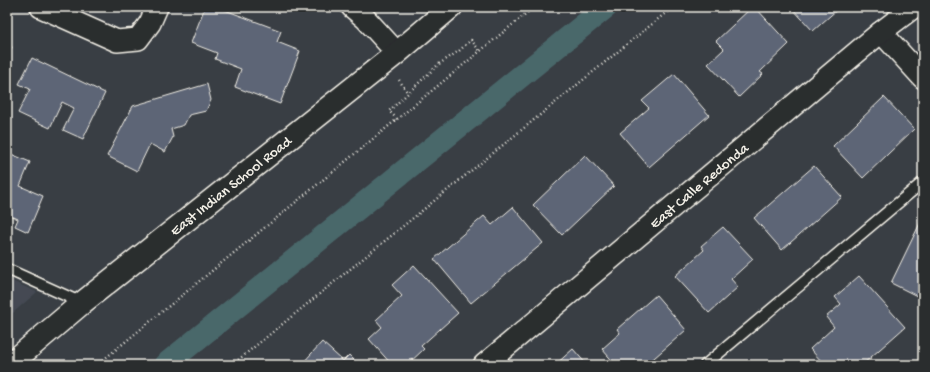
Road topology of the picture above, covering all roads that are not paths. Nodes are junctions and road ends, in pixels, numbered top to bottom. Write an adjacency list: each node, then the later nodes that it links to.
1 (41, 7): 2 (street)
2 (157, 7)
3 (352, 7): 7 (street)
4 (451, 7): 7 (main road, East Indian School Road)
5 (914, 7): 6 (street, East Calle Redonda)
6 (881, 32): 8 (street); 13 (street, East Calle Redonda)
7 (397, 53): 11 (main road, East Indian School Road)
8 (923, 78)
9 (923, 182): 14 (lane)
10 (7, 269): 11 (lane)
11 (82, 303): 12 (main road, East Indian School Road)
12 (9, 365)
13 (484, 365)
14 (705, 365)

